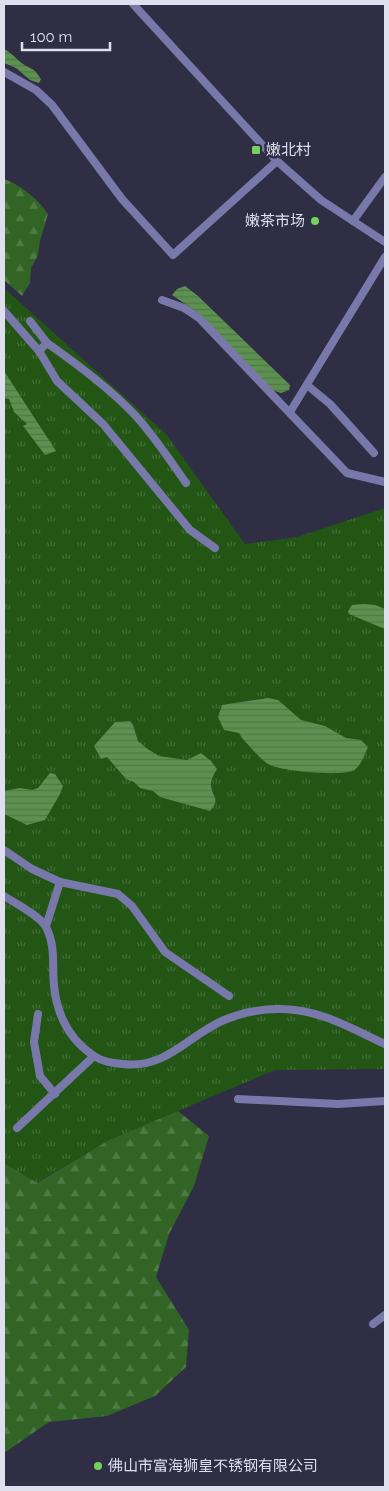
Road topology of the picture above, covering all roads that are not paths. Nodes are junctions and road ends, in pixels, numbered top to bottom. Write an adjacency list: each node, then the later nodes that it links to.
1 (133, 4): 3 (street)
2 (4, 72): 3 (street)
3 (277, 161): 5 (street)
4 (385, 176): 5 (street)
5 (353, 221): 6 (street)
6 (385, 242)
7 (385, 256): 13 (street)
8 (162, 300): 14 (street)
9 (4, 312): 12 (street)
10 (30, 320): 11 (street)
11 (47, 343): 12 (street); 17 (street)
12 (39, 351): 18 (street)
13 (307, 385): 14 (street); 15 (street)
14 (290, 412): 16 (street)
15 (374, 454)
16 (385, 482)
17 (186, 483)
18 (215, 548)
19 (4, 850): 20 (street)
20 (60, 882): 22 (street); 23 (street)
21 (4, 896): 22 (street)
22 (46, 926): 26 (street)
23 (229, 996)
24 (38, 1014): 27 (street)
25 (385, 1044): 26 (street)
26 (94, 1056): 27 (street)
27 (55, 1094): 30 (street)
28 (238, 1099): 29 (street)
29 (385, 1102)
30 (16, 1128)
31 (385, 1316): 32 (street)
32 (373, 1324)

